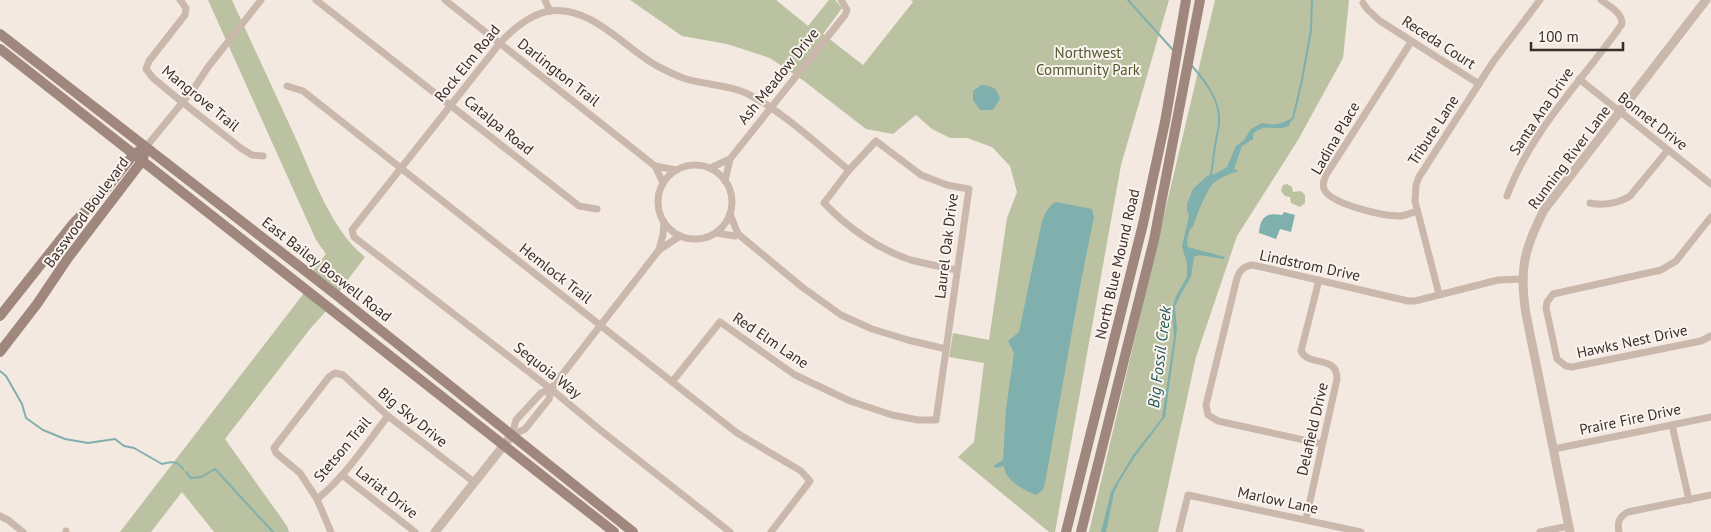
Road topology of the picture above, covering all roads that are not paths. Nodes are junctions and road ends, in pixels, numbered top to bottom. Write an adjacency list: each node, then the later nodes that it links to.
1 (180, 0): 23 (street, Mangrove Trail)
2 (261, 0): 23 (street)
3 (316, 0): 24 (street, Catalpa Road)
4 (445, 0): 16 (street, Darlington Trail)
5 (546, 0): 13 (street)
6 (841, 0): 25 (street, Ash Meadow Drive)
7 (1186, 0): 89 (main road, North Blue Mound Road)
8 (1200, 0): 90 (main road, North Blue Mound Road)
9 (1540, 0): 19 (street, Tribute Lane)
10 (1601, 0): 18 (street, Santa Ana Drive)
11 (1706, 0): 26 (street, Running River Lane)
12 (1363, 3): 15 (street, Receda Court)
13 (550, 11): 16 (street, Rock Elm Road); 25 (street, Rock Elm Road)
14 (0, 34): 21 (main road, East Bailey Boswell Road)
15 (1411, 42): 19 (street, Receda Court); 43 (street, Ladina Place)
16 (500, 43): 24 (street, Rock Elm Road); 32 (street, Darlington Trail)
17 (0, 49): 22 (main road, East Bailey Boswell Road)
18 (1579, 79): 26 (street, Bonnet Drive); 40 (street, Santa Ana Drive)
19 (1478, 84): 43 (street, Tribute Lane)
20 (287, 86): 33 (street, Hemlock Trail)
21 (74, 92): 22 (main road); 27 (main road, East Bailey Boswell Road)
22 (66, 101): 30 (main road, East Bailey Boswell Road)
23 (182, 102): 27 (street); 29 (street, Mangrove Trail)
24 (450, 104): 33 (street, Rock Elm Road); 42 (street, Catalpa Road)
25 (770, 108): 31 (street, Ash Meadow Drive); 36 (street, Rock Elm Road)
26 (1620, 112): 28 (street, Bonnet Drive); 53 (street, Running River Lane)
27 (146, 147): 30 (main road, Basswood Boulevard); 67 (main road, East Bailey Boswell Road)
28 (1668, 150): 39 (street, Bonnet Drive); 41 (street)
29 (263, 156)
30 (138, 157): 56 (main road, Basswood Boulevard); 60 (main road, Basswood Boulevard); 69 (main road, East Bailey Boswell Road)
31 (730, 160): 34 (street); 37 (street, Ash Meadow Drive)
32 (655, 166): 35 (street, Darlington Trail); 38 (street, Darlington Trail)
33 (401, 168): 47 (street, Rock Elm Road); 57 (street, Hemlock Trail)
34 (710, 168): 35 (street); 37 (street)
35 (676, 170): 38 (street)
36 (849, 170): 52 (street); 52 (street, Laurel Oak Drive)
37 (726, 181): 44 (street)
38 (663, 183): 46 (street)
39 (1711, 184)
40 (1507, 196)
41 (1590, 203)
42 (597, 209)
43 (1417, 212): 55 (street, Tribute Lane)
44 (730, 214): 48 (street); 49 (street)
45 (1711, 217): 58 (street, Hawks Nest Drive)
46 (664, 222): 50 (street); 51 (street)
47 (352, 230): 62 (street, Sequoia Way)
48 (716, 233): 49 (street); 50 (street)
49 (738, 234): 59 (street)
50 (680, 236): 51 (street)
51 (659, 250): 57 (street)
52 (957, 270): 59 (street, Laurel Oak Drive)
53 (1522, 279): 55 (street, Lindstrom Drive); 70 (street, Running River Lane)
54 (1319, 280): 55 (street, Lindstrom Drive); 68 (street, Delafield Drive); 68 (street, Lindstrom Drive)
55 (1439, 294)
56 (0, 316)
57 (600, 325): 61 (street, Hemlock Trail); 62 (street)
58 (1711, 336)
59 (946, 349): 65 (street, Laurel Oak Drive)
60 (0, 352)
61 (672, 382): 65 (street, Red Elm Lane); 88 (street, Hemlock Trail)
62 (551, 389): 67 (street); 67 (street); 87 (street, Sequoia Way)
63 (388, 416): 71 (street, Stetson Trail); 72 (street, Big Sky Drive); 74 (street, Big Sky Drive)
64 (1711, 417): 66 (street, Praire Fire Drive)
65 (936, 420)
66 (1672, 425): 70 (street, Praire Fire Drive); 75 (street)
67 (512, 435): 69 (street); 76 (main road, East Bailey Boswell Road)
68 (1322, 444): 79 (street, Delafield Drive)
69 (504, 445): 72 (street); 78 (main road, East Bailey Boswell Road)
70 (1554, 449): 80 (street, Running River Lane)
71 (342, 475): 74 (street, Stetson Trail); 83 (street, Lariat Drive)
72 (474, 482): 84 (street)
73 (1711, 495): 75 (street)
74 (317, 499): 82 (street)
75 (1689, 500): 94 (street)
76 (605, 509): 78 (main road); 86 (main road, East Bailey Boswell Road)
77 (0, 516): 81 (street)
78 (597, 519): 85 (main road, East Bailey Boswell Road)
79 (1306, 519): 91 (street, Marlow Lane); 92 (street, Marlow Lane)
80 (1569, 529): 93 (street)
81 (23, 532)
82 (331, 532)
83 (415, 532)
84 (435, 532)
85 (614, 532)
86 (633, 532)
87 (730, 532)
88 (771, 532)
89 (1066, 532)
90 (1081, 532)
91 (1179, 532)
92 (1362, 532)
93 (1540, 532)
94 (1618, 532)

